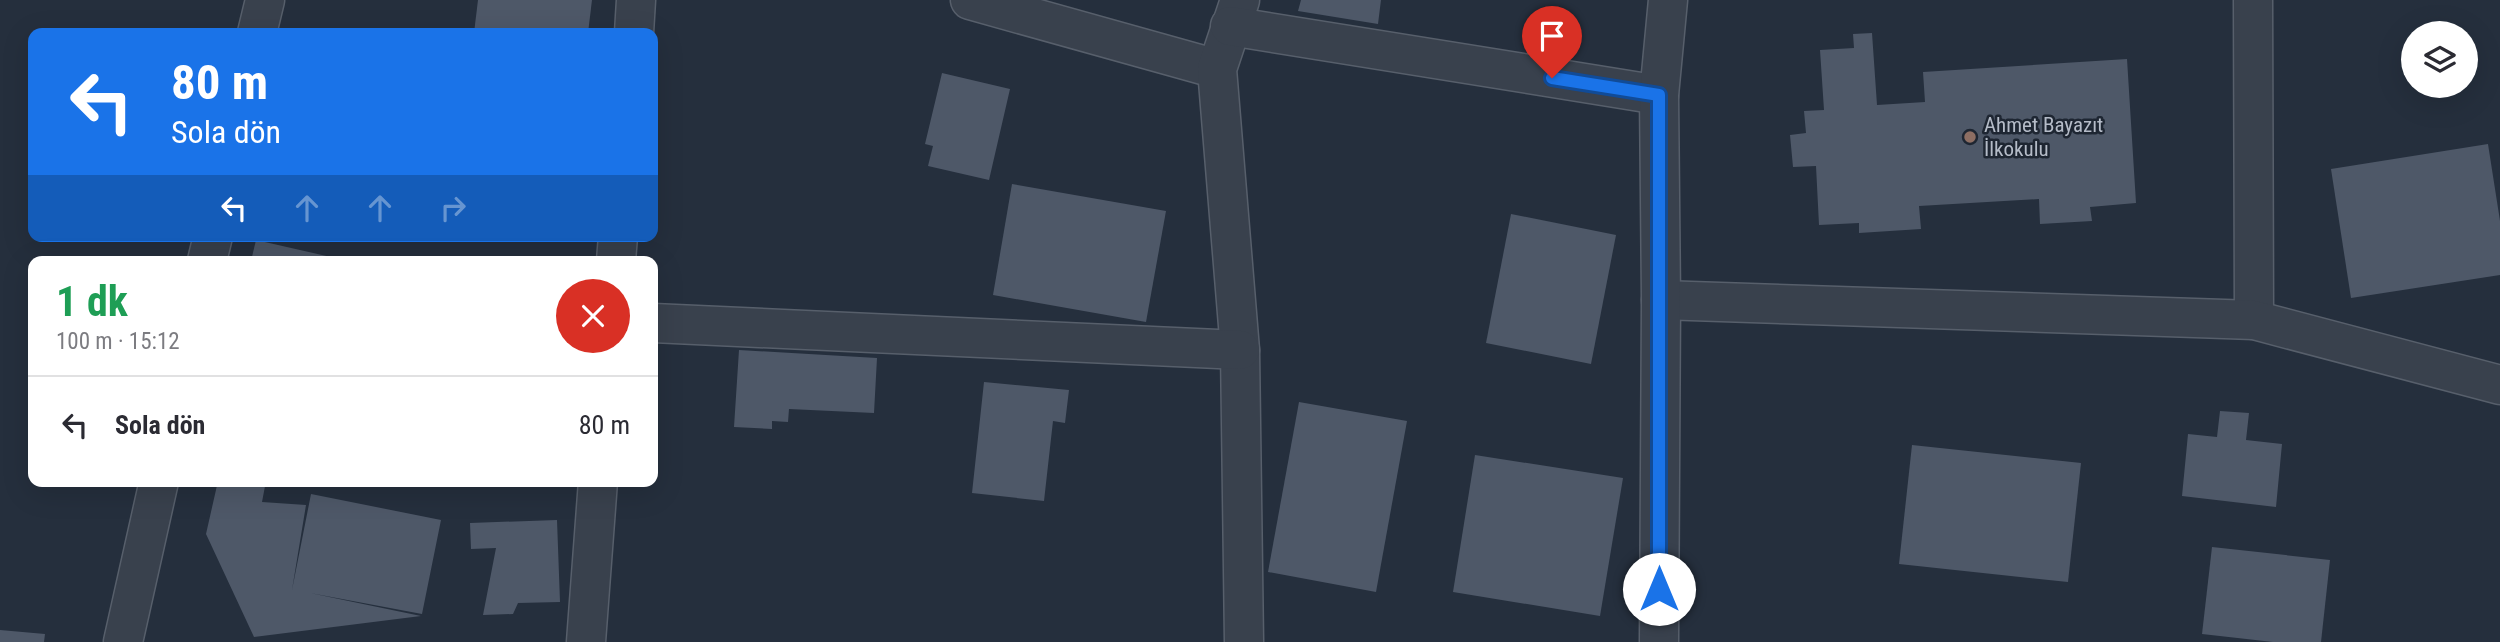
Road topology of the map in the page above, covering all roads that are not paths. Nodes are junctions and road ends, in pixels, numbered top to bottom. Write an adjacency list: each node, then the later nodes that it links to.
1 (265, 0): 7 (street)
2 (636, 0): 8 (street)
3 (970, 0): 9 (street)
4 (1668, 0): 10 (street)
5 (2253, 0): 12 (street)
6 (1235, 13): 9 (street); 10 (street)
7 (258, 28)
8 (634, 28)
9 (1217, 69): 14 (street)
10 (1659, 95): 11 (street)
11 (1661, 300): 12 (street); 21 (street)
12 (2254, 320): 15 (street)
13 (658, 323): 14 (street)
14 (1240, 350): 20 (street)
15 (2500, 385)
16 (158, 487): 18 (street)
17 (598, 487): 19 (street)
18 (123, 642)
19 (586, 642)
20 (1244, 642)
21 (1659, 642)

